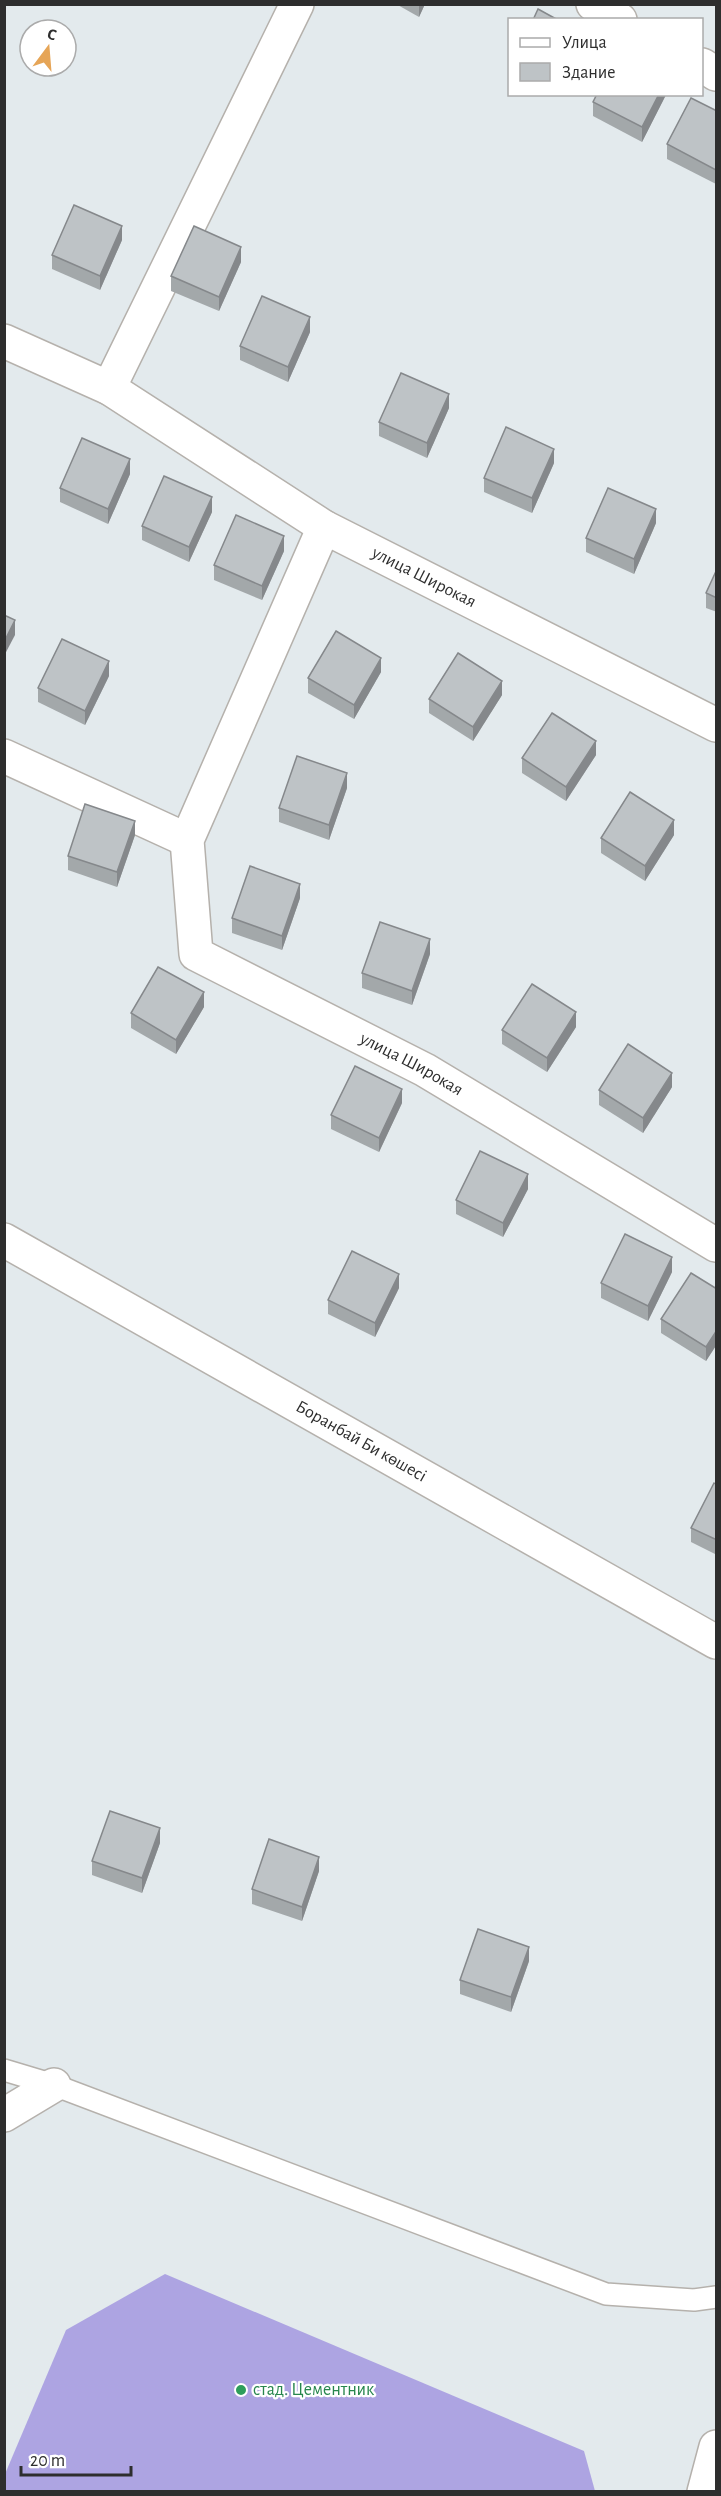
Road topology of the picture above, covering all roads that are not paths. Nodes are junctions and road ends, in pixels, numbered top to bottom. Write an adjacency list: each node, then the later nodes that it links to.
1 (297, 4): 7 (street)
2 (593, 4): 3 (street)
3 (617, 18)
4 (703, 66): 5 (street)
5 (717, 74)
6 (4, 341): 7 (street, улица Широкая)
7 (109, 388): 8 (street, улица Широкая)
8 (324, 527): 9 (street, улица Широкая); 11 (street, улица Широкая)
9 (717, 725)
10 (4, 756): 11 (street)
11 (187, 840): 13 (street, улица Широкая)
12 (4, 1240): 14 (street, Боранбай Би көшесі)
13 (717, 1245)
14 (717, 1642)
15 (4, 2070): 16 (lane)
16 (54, 2085): 17 (street); 18 (lane)
17 (4, 2115)
18 (717, 2296)
19 (717, 2447): 20 (street)
20 (704, 2492)

